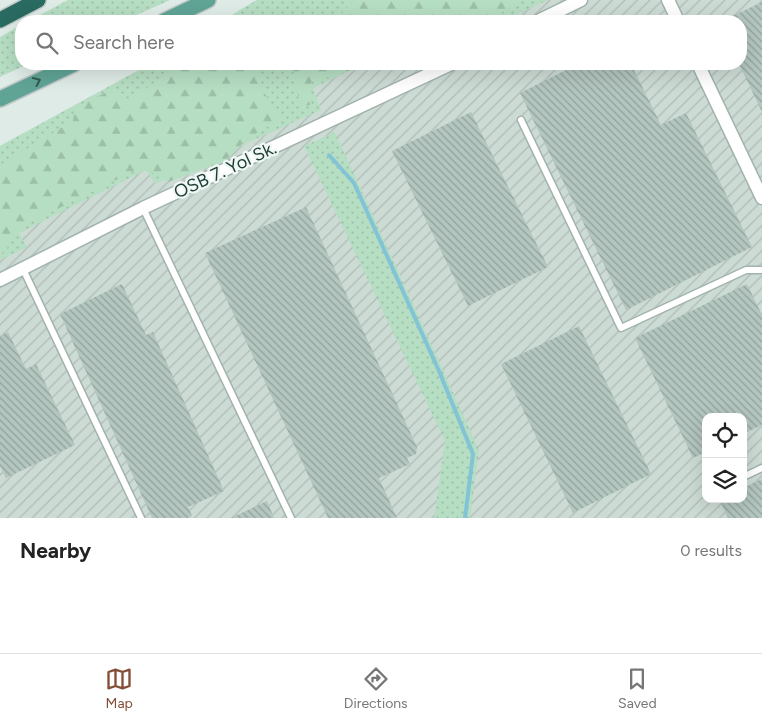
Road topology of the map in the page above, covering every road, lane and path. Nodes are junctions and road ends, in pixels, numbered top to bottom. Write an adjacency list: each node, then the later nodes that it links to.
1 (38, 0): 8 (highway)
2 (208, 0): 5 (main road)
3 (581, 0): 6 (street)
4 (668, 0): 7 (street)
5 (177, 15)
6 (550, 15)
7 (675, 15)
8 (0, 20)
9 (61, 70): 12 (main road, one-way to 9)
10 (438, 70): 15 (street, OSB 7. Yol Sk.)
11 (701, 70): 14 (street)
12 (0, 99)
13 (521, 120): 17 (lane)
14 (762, 198)
15 (143, 208): 16 (street, OSB 7. Yol Sk.); 22 (lane)
16 (23, 269): 18 (street, OSB 7. Yol Sk.); 21 (lane)
17 (762, 270)
18 (0, 280)
19 (762, 468): 20 (lane)
20 (747, 475)
21 (141, 518)
22 (291, 518)

